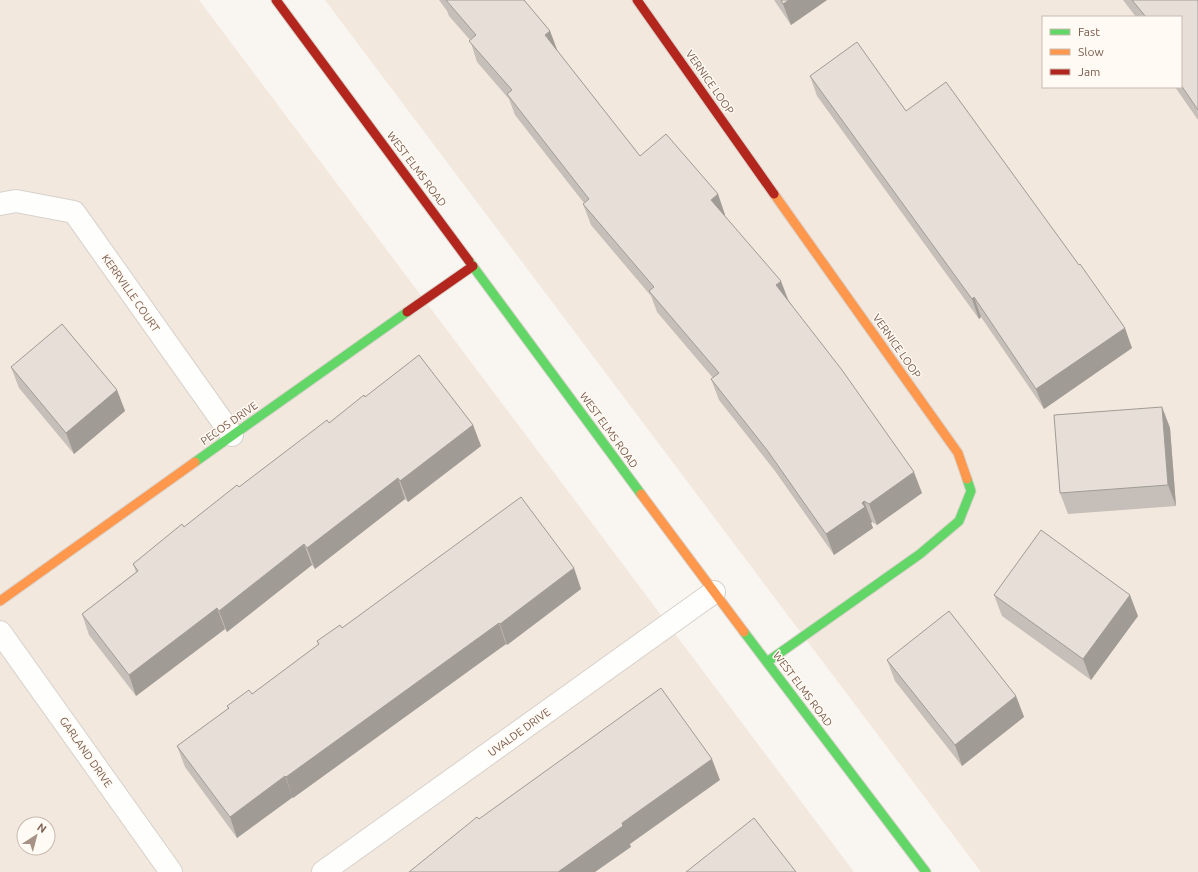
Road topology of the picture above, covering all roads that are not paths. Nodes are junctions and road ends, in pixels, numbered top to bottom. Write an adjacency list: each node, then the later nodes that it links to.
1 (276, 0): 4 (street, WEST ELMS ROAD)
2 (637, 0): 9 (street, VERNICE LOOP)
3 (0, 204): 5 (street, KERRVILLE COURT)
4 (474, 266): 5 (street, PECOS DRIVE); 6 (street, WEST ELMS ROAD)
5 (232, 435): 7 (street, PECOS DRIVE)
6 (714, 592): 9 (street, WEST ELMS ROAD); 11 (street, UVALDE DRIVE)
7 (0, 601)
8 (0, 632): 10 (street, GARLAND DRIVE)
9 (767, 662): 12 (street, WEST ELMS ROAD)
10 (171, 872)
11 (323, 872)
12 (926, 872)

